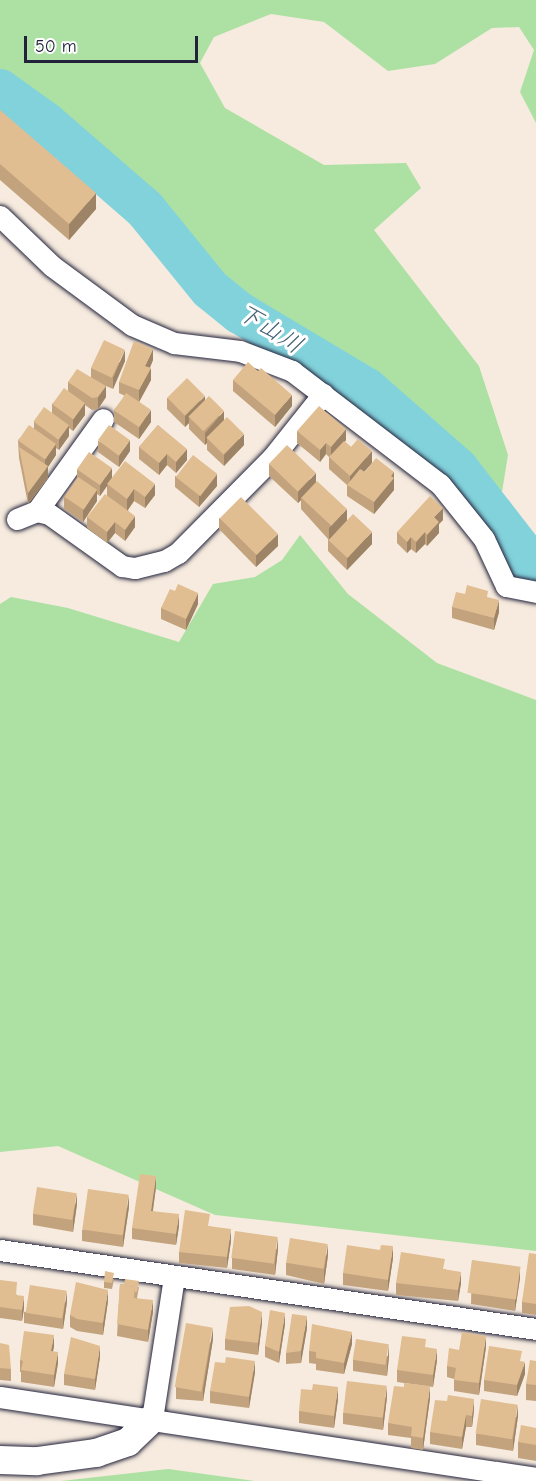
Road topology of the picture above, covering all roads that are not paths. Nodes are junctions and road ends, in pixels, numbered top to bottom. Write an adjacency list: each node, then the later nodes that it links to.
1 (0, 216): 2 (street)
2 (323, 394): 4 (street); 6 (street)
3 (103, 419): 4 (street)
4 (37, 511): 5 (street)
5 (17, 519)
6 (536, 592)
7 (0, 1250): 8 (street)
8 (174, 1277): 9 (street); 11 (street)
9 (536, 1329)
10 (0, 1397): 11 (street)
11 (152, 1419): 12 (street); 13 (street)
12 (0, 1460)
13 (536, 1478)

